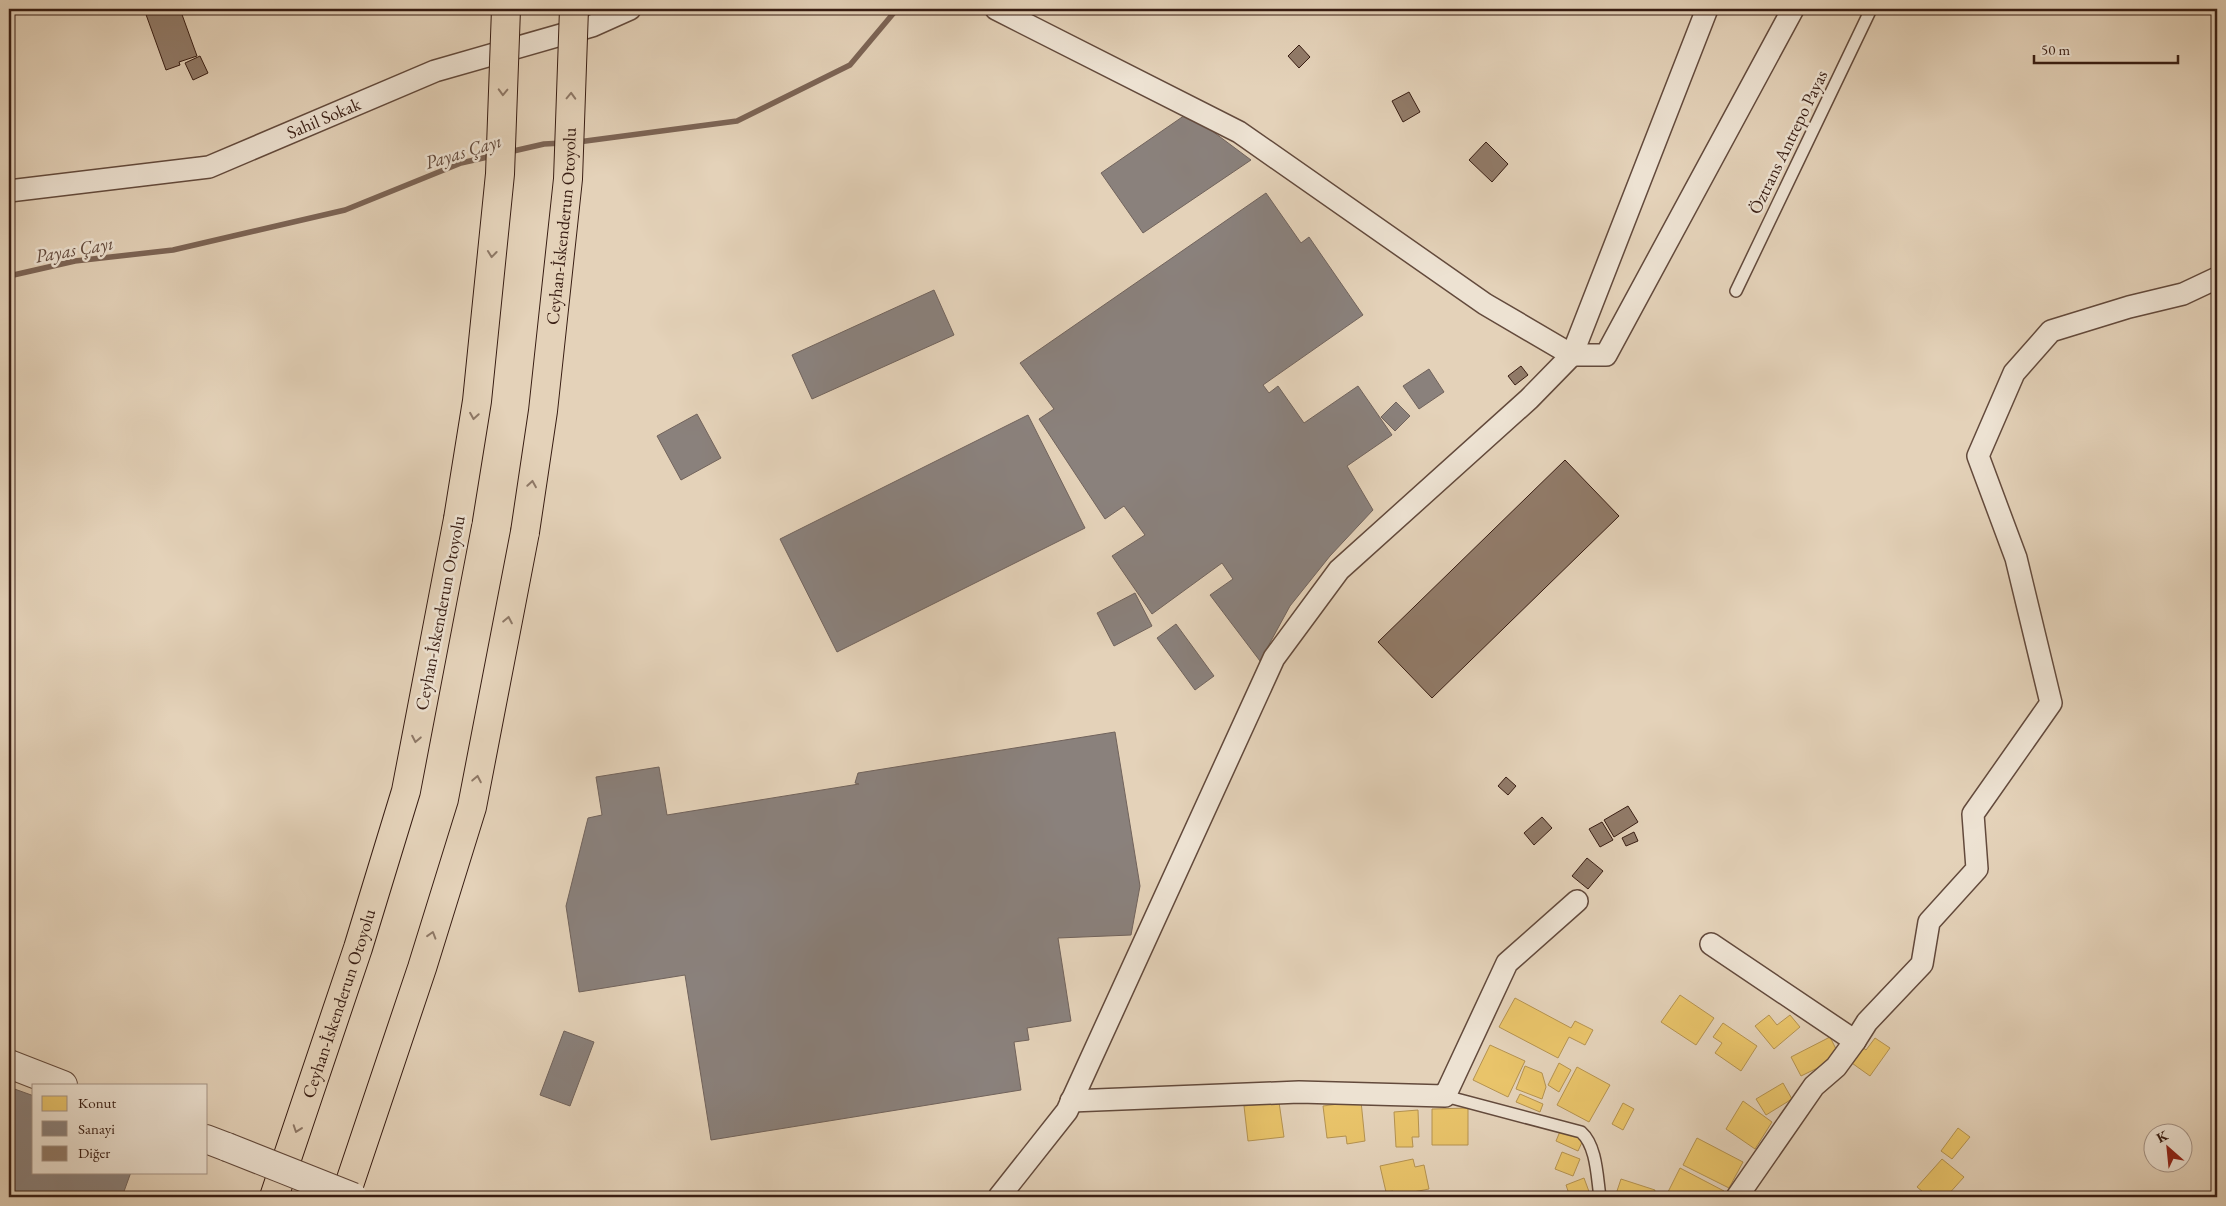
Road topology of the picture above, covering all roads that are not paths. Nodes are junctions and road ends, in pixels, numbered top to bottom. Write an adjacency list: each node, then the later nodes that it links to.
1 (506, 9): 21 (highway, Ceyhan-İskenderun Otoyolu, one-way to 21, bridge)
2 (574, 9): 14 (highway, Ceyhan-İskenderun Otoyolu, one-way to 2, bridge)
3 (630, 9): 8 (street, Sahil Sokak)
4 (996, 9): 11 (street)
5 (1707, 9): 11 (street)
6 (1793, 9): 11 (street)
7 (1871, 9): 10 (lane, Öztrans Antrepo Payas)
8 (9, 191)
9 (2217, 278): 15 (street)
10 (1736, 291)
11 (1572, 356): 19 (street)
12 (1577, 901): 18 (street)
13 (1711, 944): 15 (street)
14 (422, 968): 22 (highway, Ceyhan-İskenderun Otoyolu); 23 (highway)
15 (1855, 1041): 26 (street)
16 (9, 1064): 17 (street)
17 (60, 1084)
18 (1445, 1096): 19 (street); 25 (lane)
19 (1071, 1102): 24 (street)
20 (217, 1144): 23 (street, bridge)
21 (274, 1197)
22 (345, 1197)
23 (352, 1197)
24 (1000, 1197)
25 (1600, 1197)
26 (1737, 1197)

